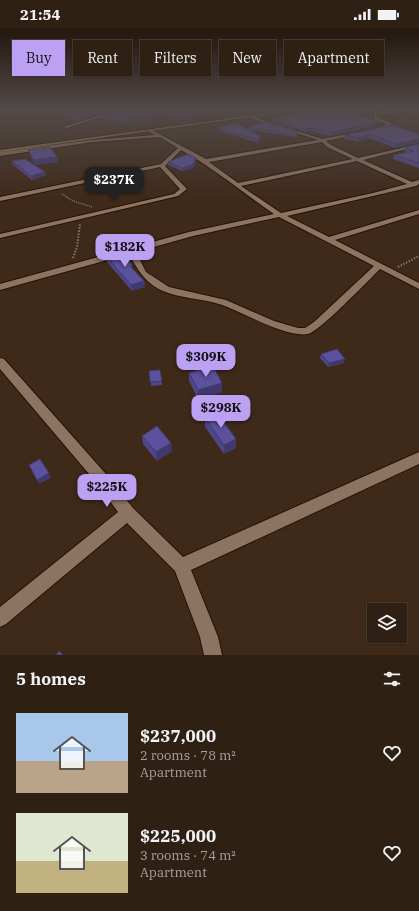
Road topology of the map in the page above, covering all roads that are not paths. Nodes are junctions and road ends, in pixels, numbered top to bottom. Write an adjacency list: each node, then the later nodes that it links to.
1 (94, 138): 9 (main road)
2 (130, 138): 9 (street)
3 (165, 138): 8 (street)
4 (314, 138): 6 (street)
5 (333, 138): 6 (street)
6 (322, 141): 10 (street); 11 (street)
7 (419, 145): 10 (street)
8 (182, 147): 11 (street); 12 (street)
9 (0, 152)
10 (357, 159): 13 (street); 14 (street)
11 (204, 161): 14 (street)
12 (163, 165): 16 (street); 19 (street)
13 (416, 183): 15 (street); 18 (street)
14 (236, 185): 18 (street)
15 (419, 187)
16 (0, 199)
17 (419, 212): 20 (street)
18 (280, 215): 20 (street); 21 (street)
19 (0, 236)
20 (327, 240): 22 (street)
21 (132, 250): 22 (street); 24 (street)
22 (378, 266): 23 (street)
23 (419, 286)
24 (0, 287)
25 (0, 362): 27 (street)
26 (419, 458): 28 (street)
27 (128, 513): 28 (street); 29 (street)
28 (181, 566): 30 (street)
29 (0, 618)
30 (213, 655)

